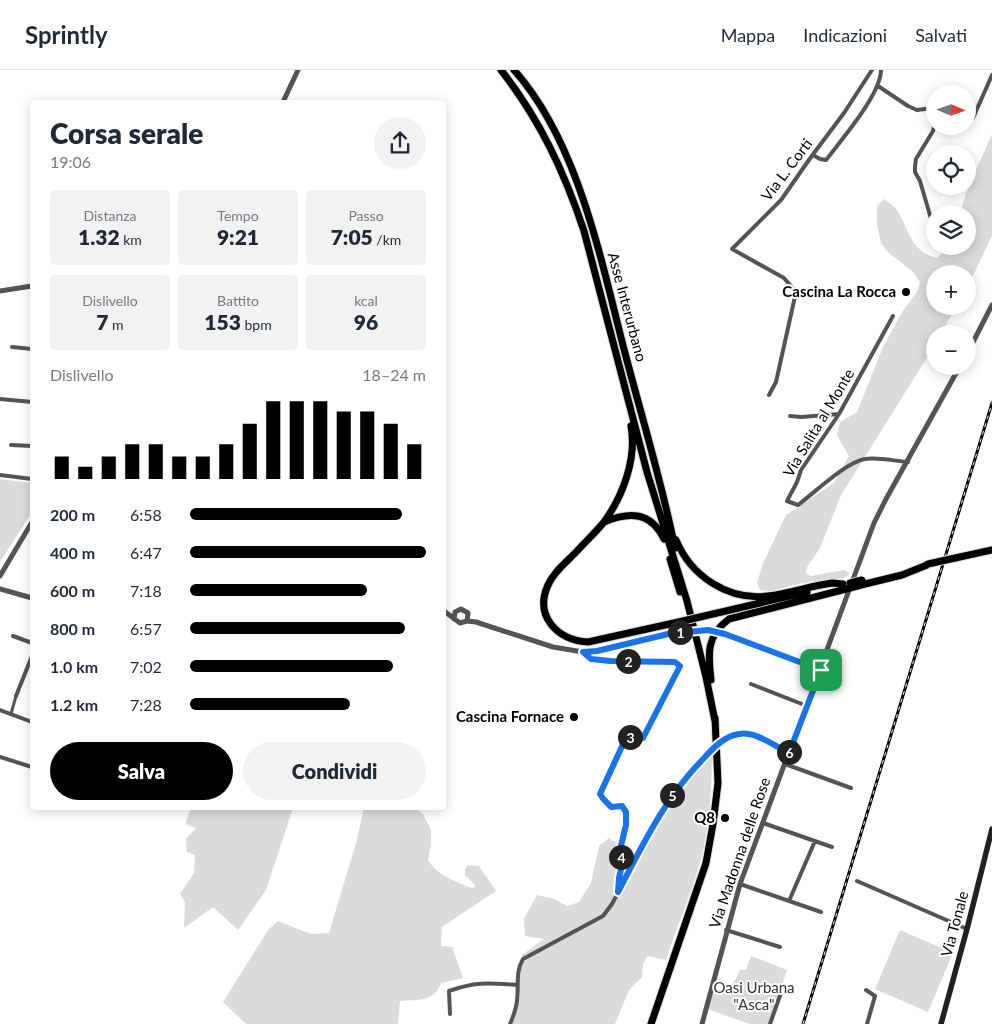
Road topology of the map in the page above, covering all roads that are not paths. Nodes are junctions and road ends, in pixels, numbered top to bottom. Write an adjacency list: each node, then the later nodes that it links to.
1 (298, 70): 10 (street)
2 (496, 70): 9 (highway)
3 (501, 70): 9 (highway, Asse Interurbano)
4 (514, 70): 37 (highway, Asse Interurbano)
5 (872, 70): 14 (street, Via L. Corti)
6 (881, 70): 8 (street)
7 (992, 75): 12 (street)
8 (878, 86): 11 (street); 14 (street)
9 (515, 88): 21 (highway, Asse Interurbano)
10 (284, 100)
11 (926, 109)
12 (976, 111)
13 (931, 135): 15 (street)
14 (813, 155): 25 (street, Via L. Corti)
15 (927, 205)
16 (30, 286): 17 (street)
17 (0, 291)
18 (992, 305): 20 (street)
19 (893, 316): 28 (street, Via Salita al Monte)
20 (976, 337)
21 (612, 340): 35 (highway); 39 (highway)
22 (12, 347): 23 (street)
23 (30, 349)
24 (955, 375): 32 (street, Via Madonna delle Rose)
25 (769, 395)
26 (0, 399): 27 (street)
27 (30, 402)
28 (839, 414): 29 (street); 32 (street, Via Salita al Monte)
29 (790, 416)
30 (10, 446): 31 (street)
31 (30, 446)
32 (908, 462): 56 (street, Via Madonna delle Rose)
33 (0, 475): 34 (street)
34 (30, 479)
35 (604, 522): 41 (highway, bridge); 44 (highway)
36 (30, 525): 40 (street)
37 (670, 526): 39 (highway, Asse Interurbano); 41 (highway)
38 (992, 550): 41 (highway, bridge)
39 (677, 566): 44 (highway)
40 (0, 576)
41 (847, 585): 63 (highway)
42 (0, 589): 43 (street)
43 (30, 597)
44 (687, 602): 63 (highway)
45 (457, 610): 46 (street); 48 (street); 49 (street)
46 (446, 611)
47 (446, 613): 49 (street)
48 (468, 614): 50 (street); 51 (street)
49 (454, 619): 50 (street)
50 (467, 621): 51 (street)
51 (476, 622): 54 (street)
52 (13, 636): 53 (street)
53 (30, 642)
54 (583, 652): 56 (street, bridge); 75 (street)
55 (30, 661): 58 (street)
56 (821, 670): 59 (street, Via Madonna delle Rose)
57 (751, 684): 59 (street)
58 (16, 696): 61 (street)
59 (807, 706): 64 (street, Via Madonna delle Rose)
60 (0, 710): 61 (street)
61 (11, 714): 62 (street)
62 (30, 721)
63 (715, 721): 86 (highway)
64 (789, 753): 66 (street, Via Madonna delle Rose); 75 (street, bridge)
65 (0, 757): 67 (street)
66 (785, 764): 68 (street); 69 (street, Via Madonna delle Rose)
67 (30, 766)
68 (851, 788)
69 (763, 823): 71 (street); 74 (street, Via Madonna delle Rose)
70 (992, 829): 78 (main road, Via Tonale)
71 (815, 841): 72 (street); 76 (street)
72 (832, 847)
73 (858, 881): 78 (street)
74 (740, 884): 76 (street); 79 (street, Via Madonna delle Rose)
75 (618, 892): 81 (street)
76 (789, 901): 77 (street)
77 (821, 912)
78 (967, 929): 90 (main road, Via Tonale)
79 (726, 930): 80 (street); 87 (street, Via Madonna delle Rose)
80 (780, 947)
81 (517, 985): 84 (street); 85 (street)
82 (782, 990): 88 (street)
83 (866, 990): 89 (street)
84 (450, 1014)
85 (510, 1024)
86 (651, 1024)
87 (702, 1024)
88 (770, 1024)
89 (868, 1024)
90 (941, 1024)

